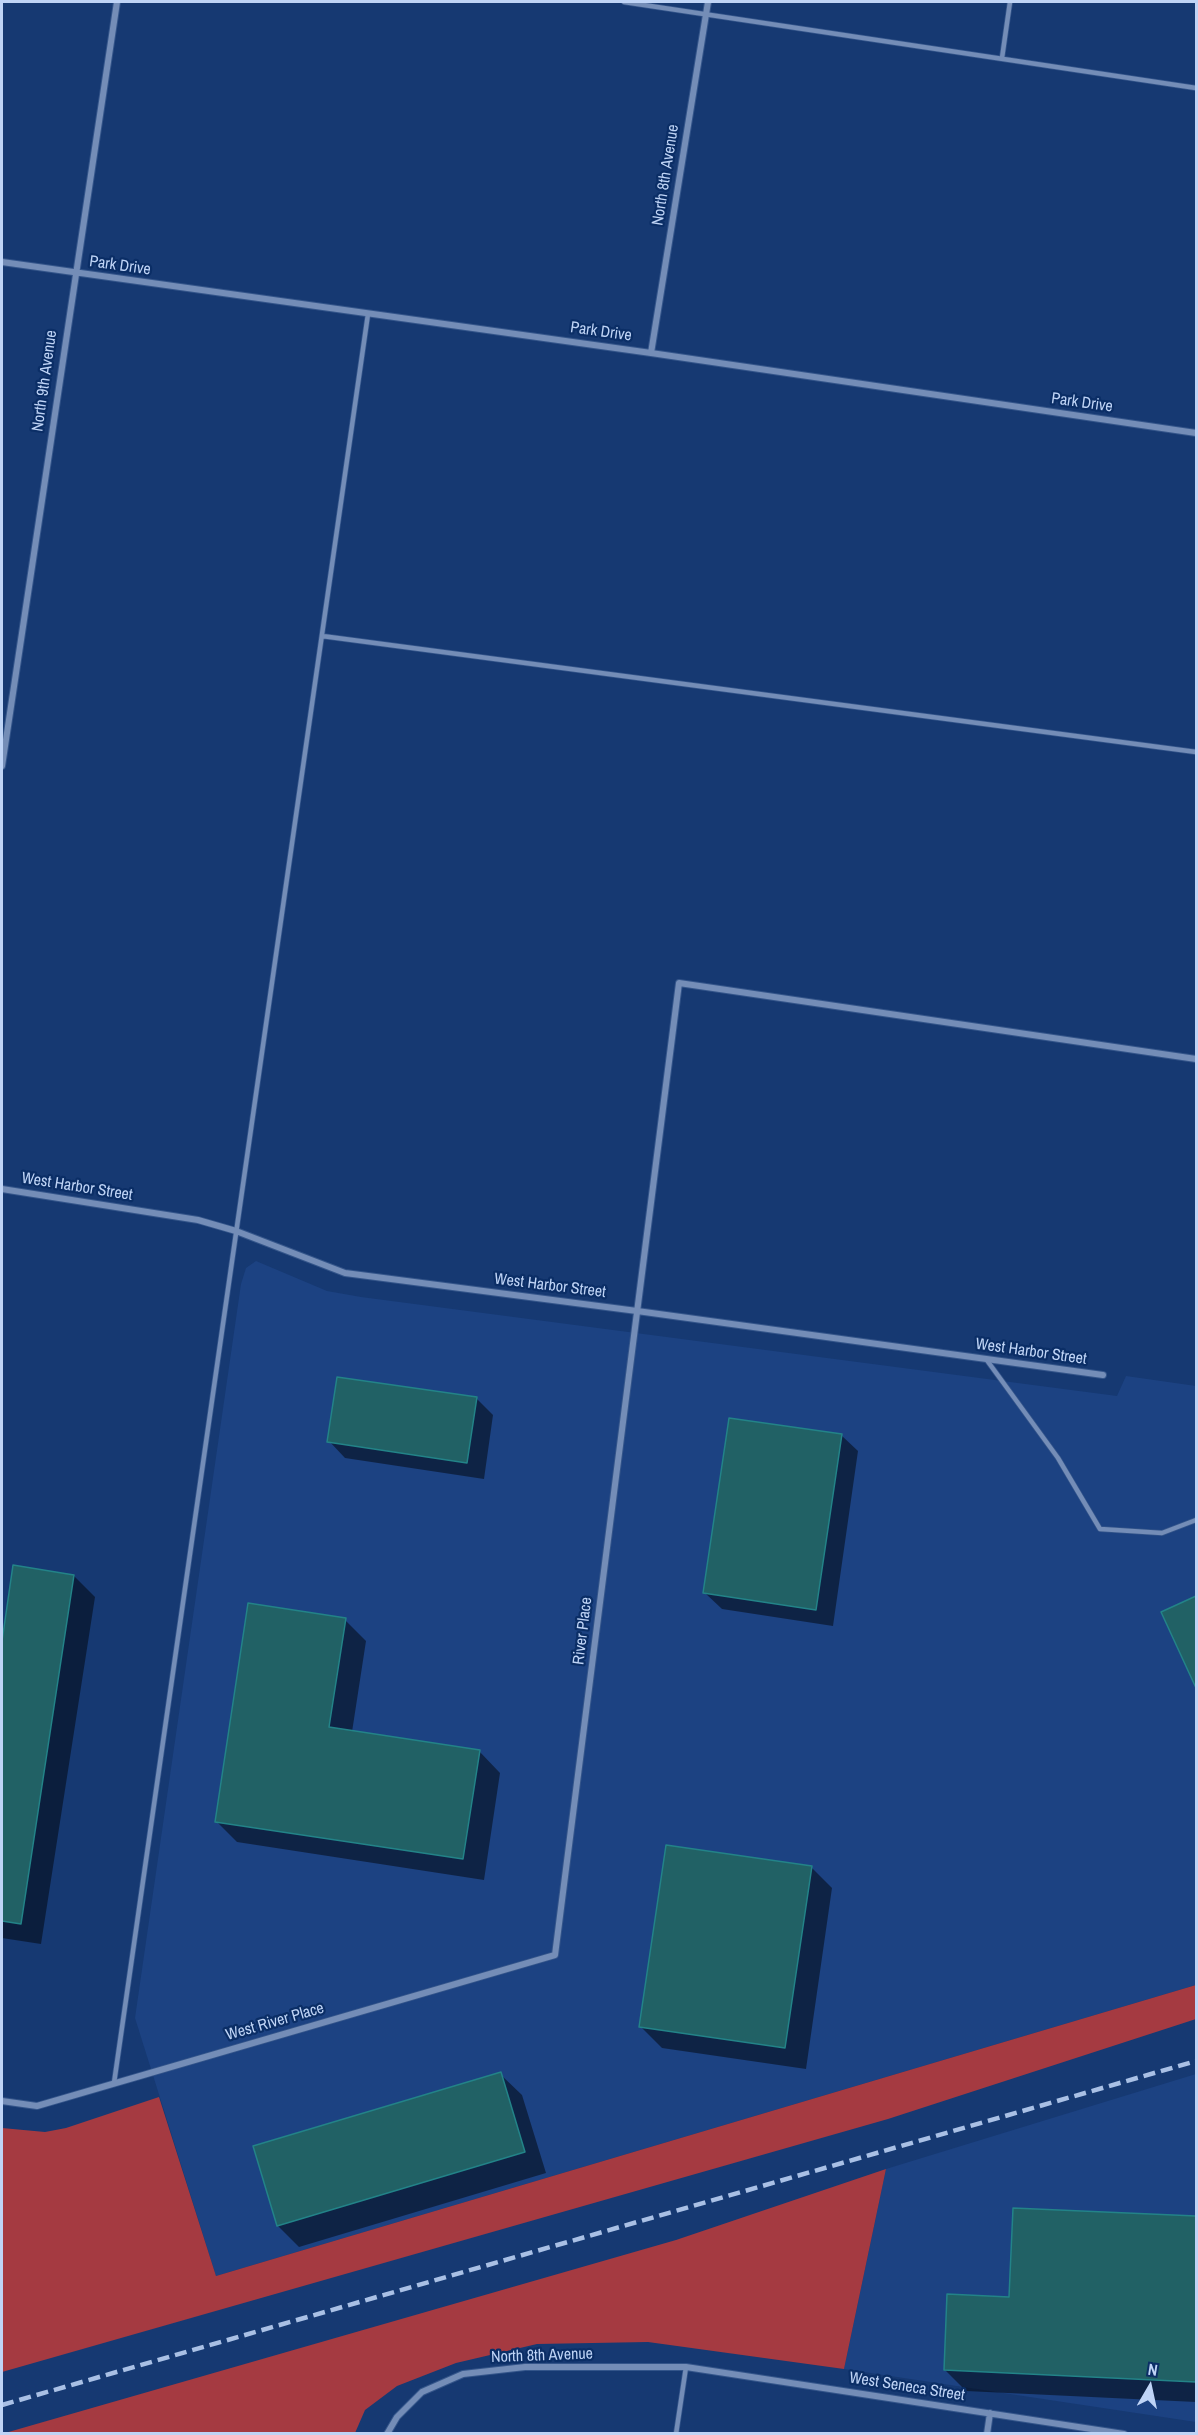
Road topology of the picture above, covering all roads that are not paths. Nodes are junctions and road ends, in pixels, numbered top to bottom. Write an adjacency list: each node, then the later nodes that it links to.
1 (117, 2): 9 (street, North 9th Avenue)
2 (624, 2): 5 (lane)
3 (708, 2): 5 (street, North 8th Avenue)
4 (1010, 2): 6 (lane)
5 (706, 14): 6 (lane); 11 (street, North 8th Avenue)
6 (1002, 58): 7 (lane)
7 (1197, 88)
8 (2, 262): 9 (street, Park Drive)
9 (74, 273): 10 (street, Park Drive); 15 (street, North 9th Avenue)
10 (368, 314): 11 (street, Park Drive); 13 (lane)
11 (651, 353): 12 (street, Park Drive)
12 (1197, 433)
13 (322, 636): 14 (lane); 18 (lane)
14 (1197, 752)
15 (2, 766)
16 (1197, 1059): 19 (street, River Place)
17 (2, 1189): 18 (street, West Harbor Street)
18 (236, 1231): 19 (street, West Harbor Street); 24 (lane)
19 (637, 1311): 20 (street, West Harbor Street); 23 (street, River Place)
20 (986, 1359): 21 (street, West Harbor Street); 22 (lane)
21 (1103, 1375)
22 (1197, 1520)
23 (555, 1955): 24 (street, West River Place)
24 (114, 2084): 25 (street, West River Place)
25 (2, 2101)
26 (686, 2367): 27 (street, West Seneca Street); 28 (street, North 8th Avenue); 29 (lane)
27 (990, 2413): 30 (street); 31 (street, West Seneca Street)
28 (387, 2433)
29 (676, 2433)
30 (987, 2433)
31 (1124, 2433)

